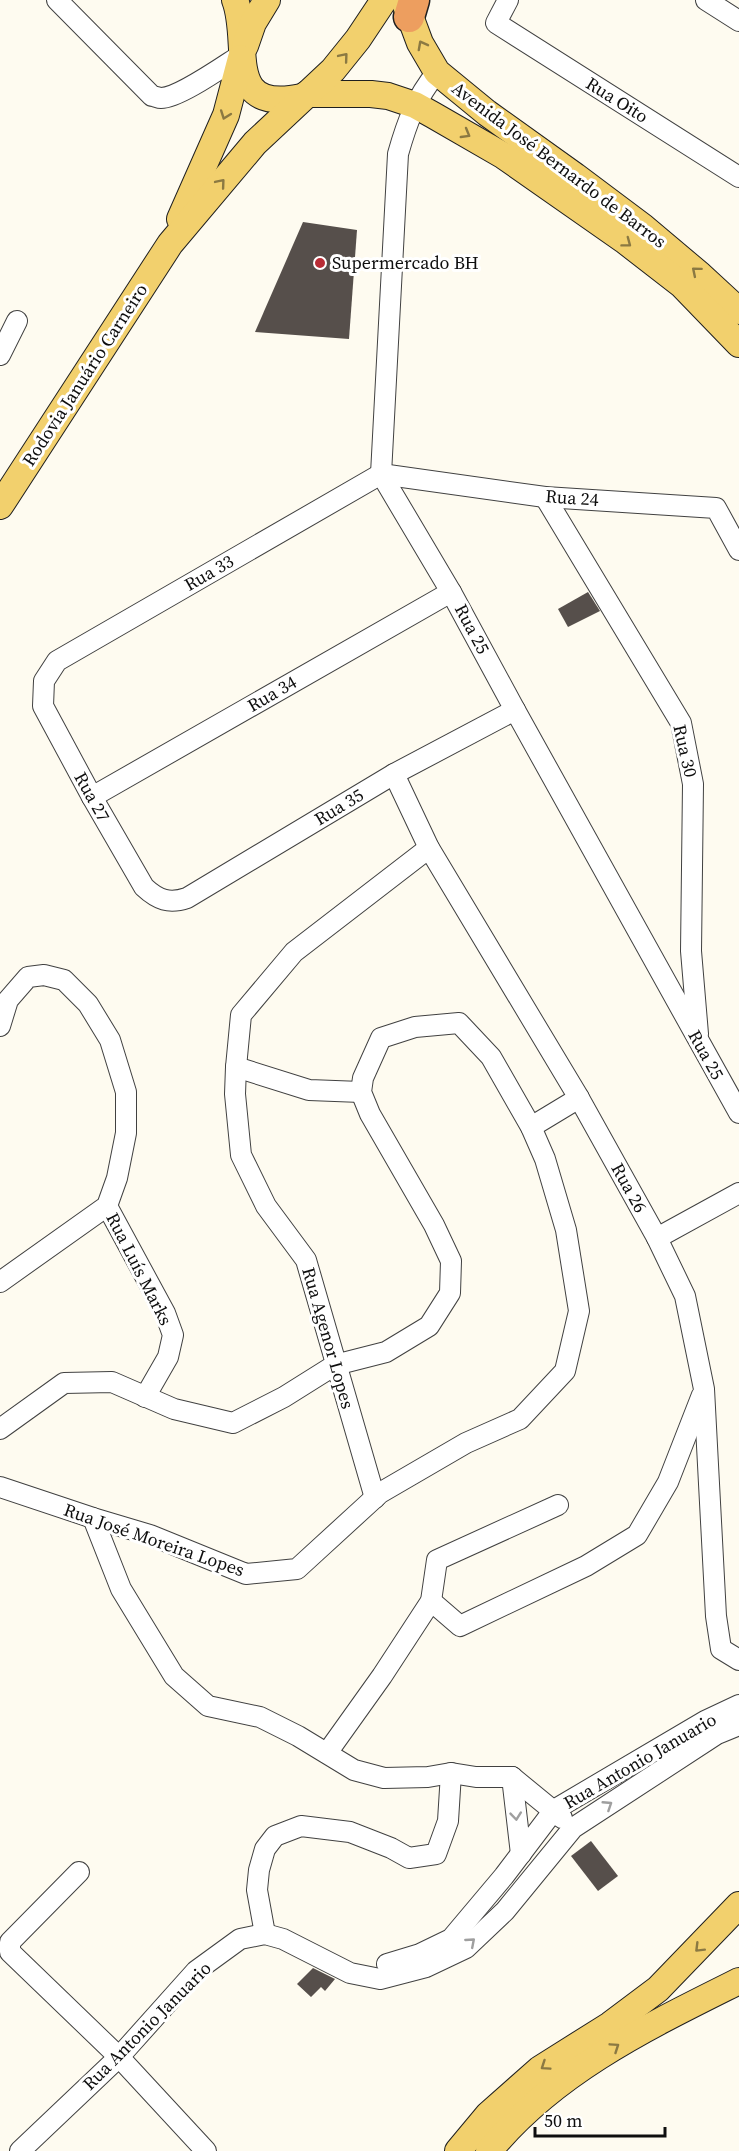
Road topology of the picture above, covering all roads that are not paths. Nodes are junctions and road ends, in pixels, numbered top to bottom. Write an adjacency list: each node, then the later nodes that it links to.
1 (57, 0): 9 (street)
2 (235, 0): 9 (main road)
3 (267, 0): 9 (main road, Rodovia Januário Carneiro)
4 (384, 0): 11 (main road, Rodovia Januário Carneiro, one-way to 4)
5 (508, 0): 13 (street, Rua Oito)
6 (706, 0): 8 (street)
7 (409, 6): 10 (main road, Avenida José Bernardo de Barros, one-way to 7)
8 (739, 21)
9 (241, 57): 11 (main road); 14 (main road, Rodovia Januário Carneiro, one-way to 14)
10 (437, 72): 12 (street); 15 (main road, Avenida José Bernardo de Barros, one-way to 10)
11 (305, 96): 12 (main road, Avenida José Bernardo de Barros); 14 (main road, Rodovia Januário Carneiro, one-way to 11)
12 (415, 105): 17 (main road, Avenida José Bernardo de Barros, one-way to 17); 19 (street)
13 (739, 177)
14 (170, 244): 21 (main road, Rodovia Januário Carneiro)
15 (739, 311)
16 (17, 321): 18 (street)
17 (739, 344)
18 (1, 350)
19 (381, 474): 20 (street, Rua 24); 23 (street, Rua 25); 24 (street, Rua 33)
20 (545, 497): 22 (street, Rua 24); 31 (street, Rua 30)
21 (0, 506)
22 (739, 550)
23 (452, 592): 25 (street, Rua 25); 27 (street, Rua 34)
24 (44, 681): 27 (street, Rua 27)
25 (515, 710): 26 (street, Rua 35); 31 (street, Rua 25)
26 (394, 774): 28 (street, Rua 26); 29 (street, Rua 35)
27 (92, 797): 29 (street, Rua 27)
28 (429, 848): 32 (street, Rua Agenor Lopes); 34 (street, Rua 26)
29 (164, 901)
30 (0, 1026): 38 (street)
31 (699, 1042): 35 (street, Rua 25)
32 (236, 1067): 33 (street); 41 (street, Rua Agenor Lopes)
33 (361, 1092): 36 (street, Rua José Moreira Lopes); 41 (street)
34 (579, 1098): 36 (street); 39 (street, Rua 26)
35 (739, 1113)
36 (531, 1127): 46 (street, Rua José Moreira Lopes)
37 (739, 1193): 39 (street)
38 (107, 1206): 40 (street); 43 (street, Rua Luís Marks)
39 (657, 1238): 42 (street, Rua 26)
40 (0, 1282)
41 (335, 1365): 43 (street); 46 (street, Rua Agenor Lopes)
42 (704, 1389): 49 (street); 50 (street, Rua 26)
43 (145, 1396): 44 (street)
44 (0, 1429)
45 (0, 1487): 48 (street, Rua José Moreira Lopes)
46 (375, 1498): 48 (street, Rua José Moreira Lopes)
47 (558, 1505): 49 (street)
48 (93, 1518): 53 (street)
49 (431, 1601): 53 (street)
50 (739, 1660)
51 (739, 1705): 56 (street, Rua Antonio Januario)
52 (739, 1725): 57 (street, Rua Antonio Januario, one-way to 52)
53 (327, 1753): 54 (street)
54 (451, 1773): 55 (street); 61 (street)
55 (512, 1777): 56 (street); 58 (street, one-way to 58)
56 (554, 1810): 57 (street); 58 (street, Rua Antonio Januario)
57 (573, 1828): 62 (street, Rua Antonio Januario, one-way to 57)
58 (521, 1854): 62 (street, Rua Antonio Januario)
59 (79, 1872): 64 (street)
60 (739, 1905): 67 (main road, one-way to 67)
61 (265, 1934): 62 (street, Rua Antonio Januario); 64 (street, Rua Antonio Januario)
62 (320, 1958)
63 (739, 1981): 68 (main road, one-way to 63)
64 (119, 2057): 65 (street, Rua Antonio Januario); 66 (street)
65 (20, 2151)
66 (206, 2151)
67 (458, 2151)
68 (489, 2151)

